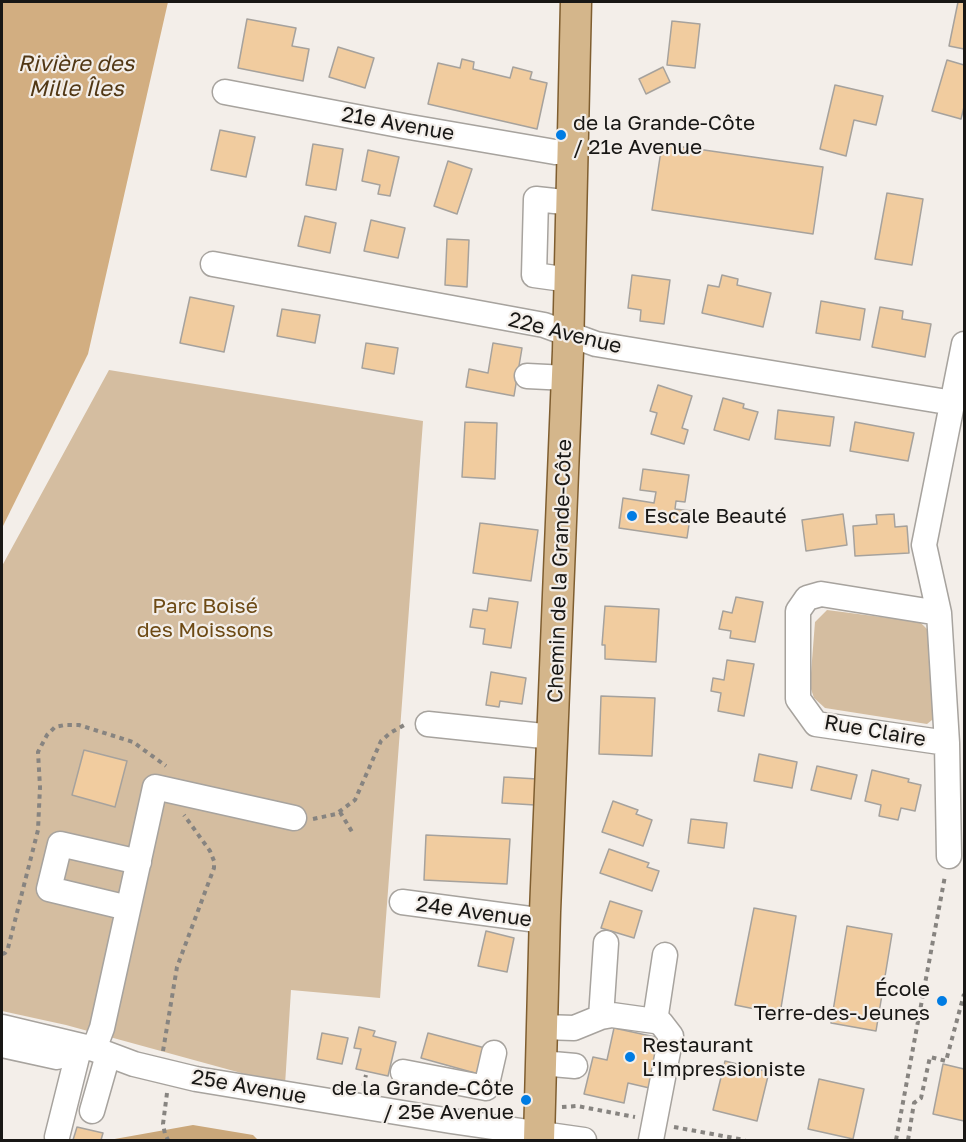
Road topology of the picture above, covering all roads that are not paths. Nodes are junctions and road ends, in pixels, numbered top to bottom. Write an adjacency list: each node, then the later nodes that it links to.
1 (576, 2): 3 (main road, Chemin de la Grande-Côte)
2 (225, 92): 3 (street, 21e Avenue)
3 (573, 152): 5 (main road, Chemin de la Grande-Côte)
4 (213, 264): 5 (street, 22e Avenue)
5 (568, 334): 8 (main road, Chemin de la Grande-Côte); 9 (street, 22e Avenue)
6 (964, 344): 9 (street, Rue Claire)
7 (527, 376): 8 (street)
8 (567, 378): 12 (main road, Chemin de la Grande-Côte)
9 (953, 403): 10 (street, Rue Claire)
10 (939, 613): 13 (street, Rue Claire); 13 (street, Rue Claire)
11 (421, 723): 12 (street)
12 (553, 737): 19 (main road, Chemin de la Grande-Côte)
13 (948, 743): 15 (street, Rue Claire)
14 (299, 818): 16 (street)
15 (948, 861)
16 (138, 862): 18 (street); 18 (street)
17 (402, 902): 19 (street, 24e Avenue)
18 (128, 908): 27 (street)
19 (545, 921): 24 (main road, Chemin de la Grande-Côte)
20 (606, 943): 22 (street)
21 (665, 955): 23 (street)
22 (601, 1017): 23 (street); 24 (street)
23 (655, 1021): 35 (street)
24 (542, 1026): 29 (main road, Chemin de la Grande-Côte)
25 (2, 1027): 27 (street, 25e Avenue)
26 (2, 1045): 27 (street)
27 (93, 1052): 33 (street); 34 (street, 25e Avenue); 36 (street)
28 (494, 1053): 32 (street)
29 (541, 1063): 30 (street); 37 (main road, Chemin de la Grande-Côte)
30 (575, 1066)
31 (403, 1072): 32 (street)
32 (458, 1083): 34 (street)
33 (92, 1111)
34 (451, 1122): 37 (street, 25e Avenue)
35 (659, 1133)
36 (57, 1137)
37 (539, 1137): 38 (street, 25e Avenue)
38 (584, 1140)

